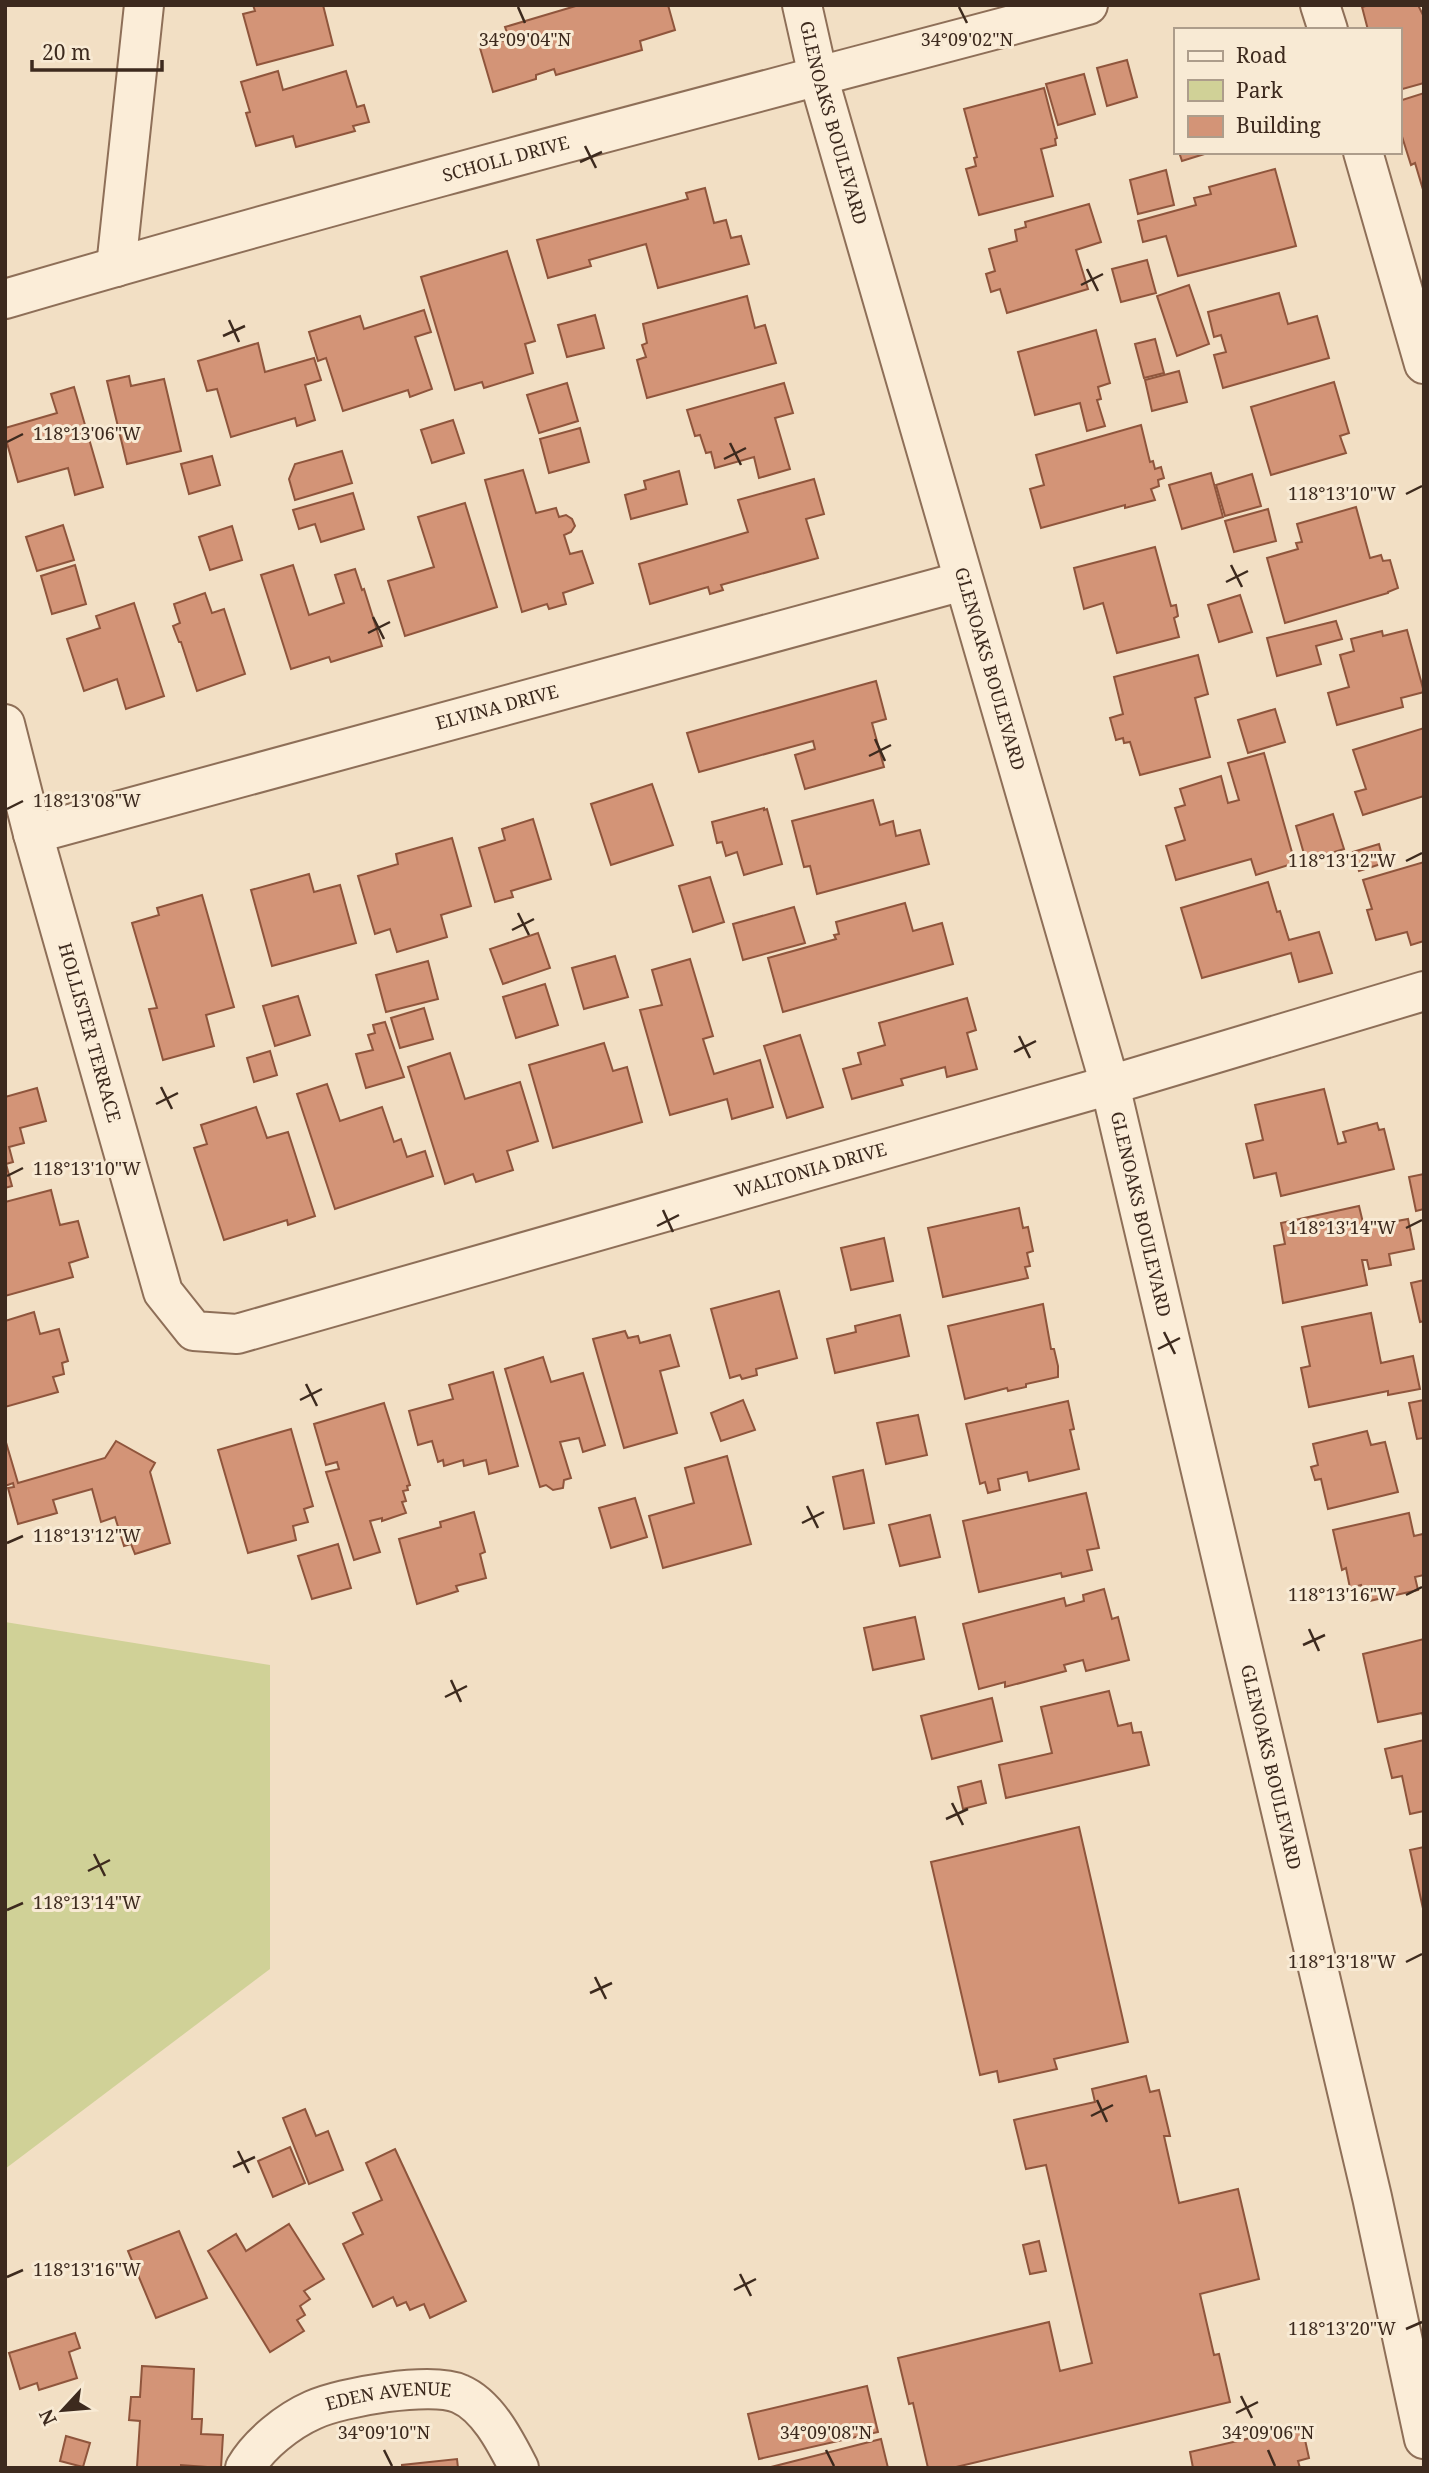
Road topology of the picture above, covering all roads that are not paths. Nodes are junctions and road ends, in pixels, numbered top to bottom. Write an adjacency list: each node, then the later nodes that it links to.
1 (144, 5): 8 (street)
2 (802, 5): 6 (street, GLENOAKS BOULEVARD)
3 (1088, 5): 6 (street, SCHOLL DRIVE)
4 (1320, 5): 5 (street)
5 (1327, 28)
6 (818, 76): 8 (street, SCHOLL DRIVE); 11 (street, GLENOAKS BOULEVARD)
7 (1364, 154): 10 (street)
8 (116, 267): 9 (street, SCHOLL DRIVE)
9 (5, 299)
10 (1424, 364)
11 (963, 581): 13 (street, ELVINA DRIVE); 15 (street, GLENOAKS BOULEVARD)
12 (5, 724): 13 (street, HOLLISTER TERRACE)
13 (33, 834): 16 (street, HOLLISTER TERRACE)
14 (1424, 991): 15 (street, WALTONIA DRIVE)
15 (1110, 1085): 16 (street, WALTONIA DRIVE); 17 (street, GLENOAKS BOULEVARD)
16 (194, 1331)
17 (1424, 2439)
18 (245, 2468): 19 (street, EDEN AVENUE)
19 (519, 2468)

